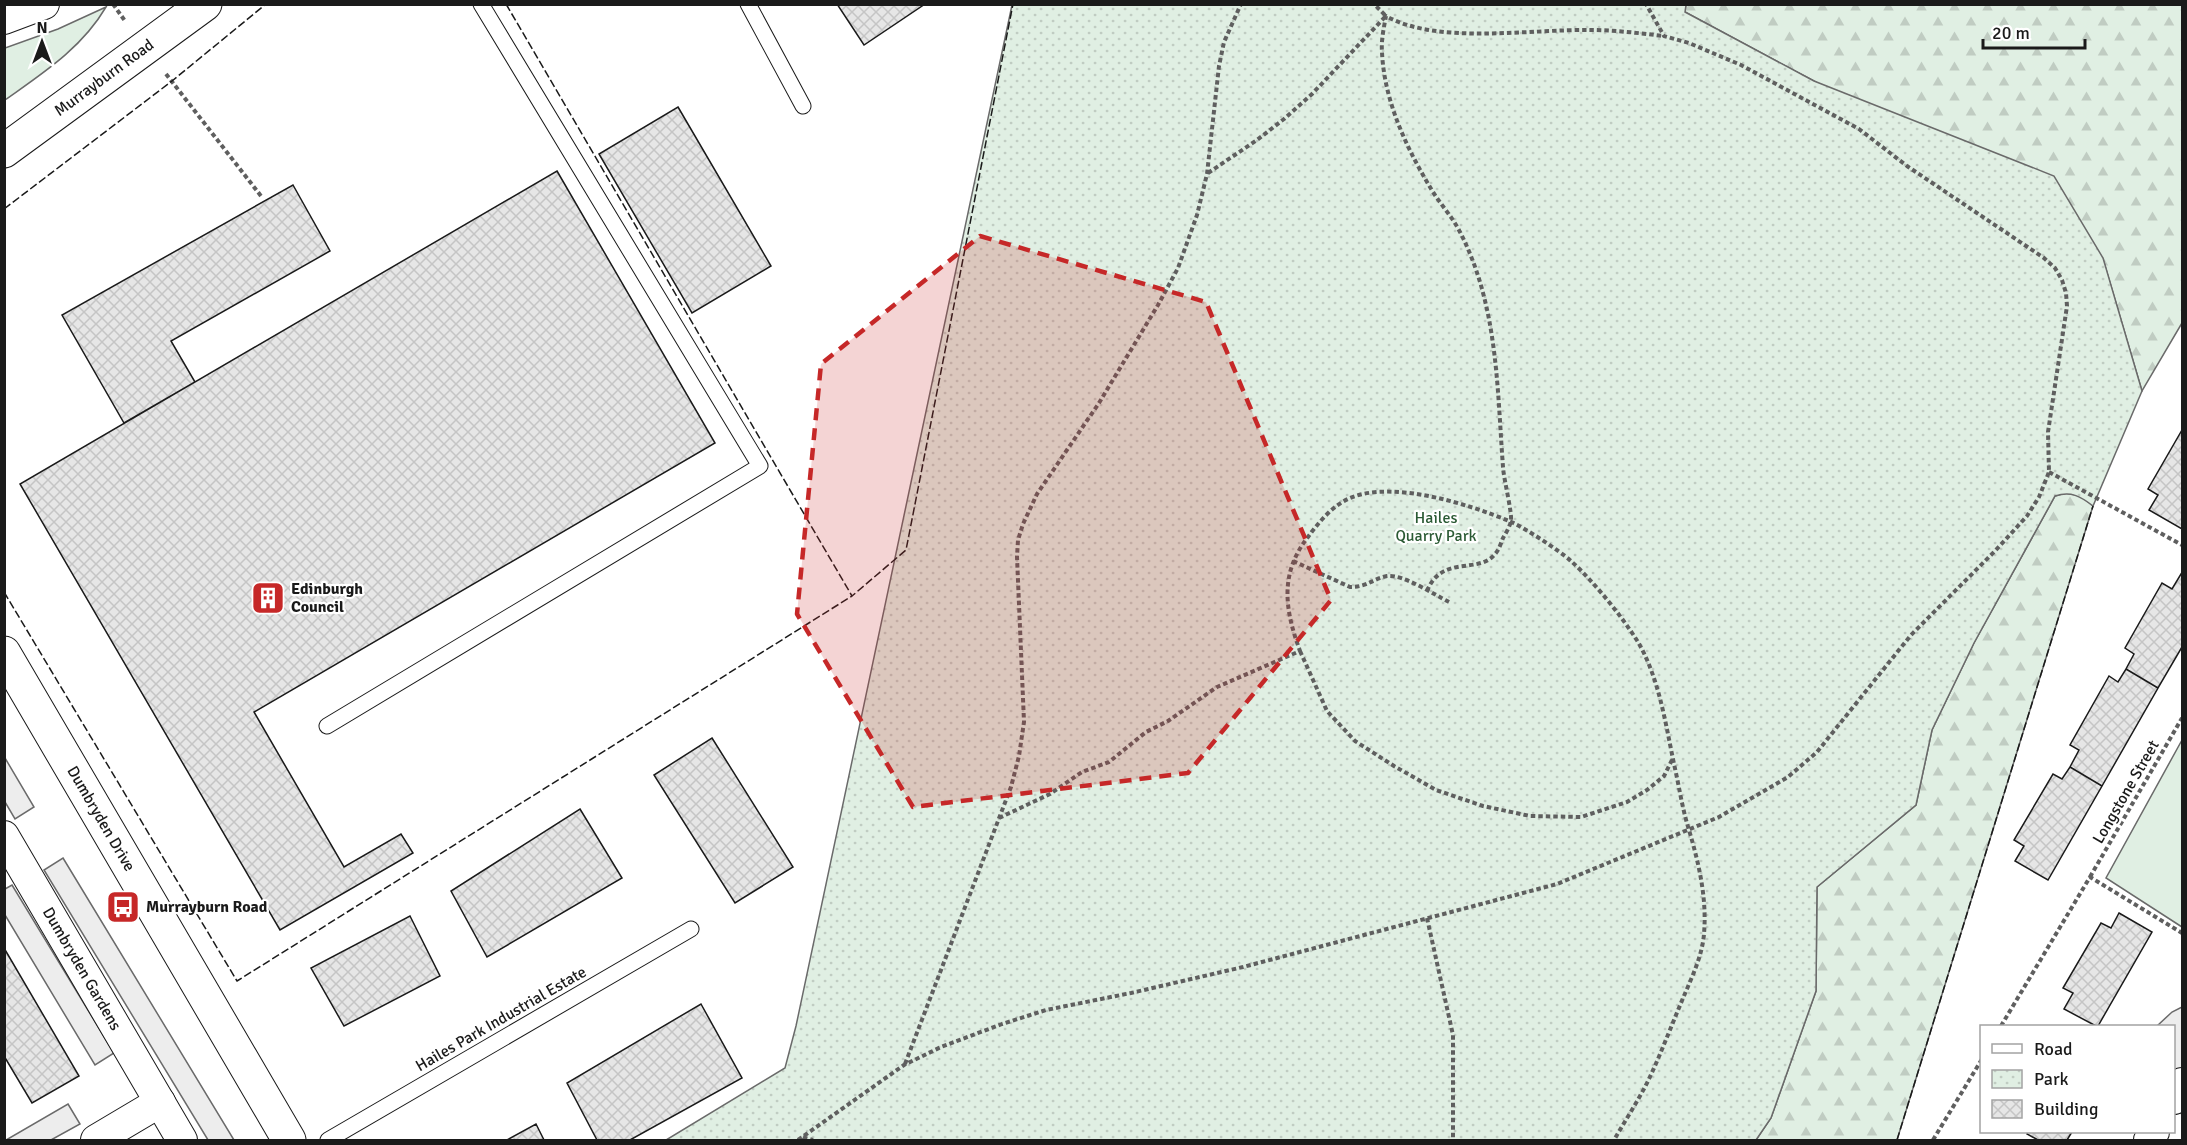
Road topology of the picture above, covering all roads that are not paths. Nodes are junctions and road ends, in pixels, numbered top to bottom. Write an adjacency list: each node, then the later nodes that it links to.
1 (44, 4): 5 (street)
2 (205, 4): 7 (street, Murrayburn Road)
3 (482, 4): 9 (lane)
4 (748, 4): 6 (lane)
5 (4, 19)
6 (803, 106)
7 (4, 151)
8 (4, 652): 17 (street, Dumbryden Drive)
9 (327, 726)
10 (4, 836): 14 (street, Dumbryden Gardens)
11 (691, 929): 18 (lane, Hailes Park Industrial Estate)
12 (2182, 1083): 13 (street)
13 (2175, 1097)
14 (160, 1102): 15 (street); 16 (street, Dumbryden Gardens)
15 (96, 1140)
16 (182, 1140)
17 (289, 1140)
18 (328, 1140)

